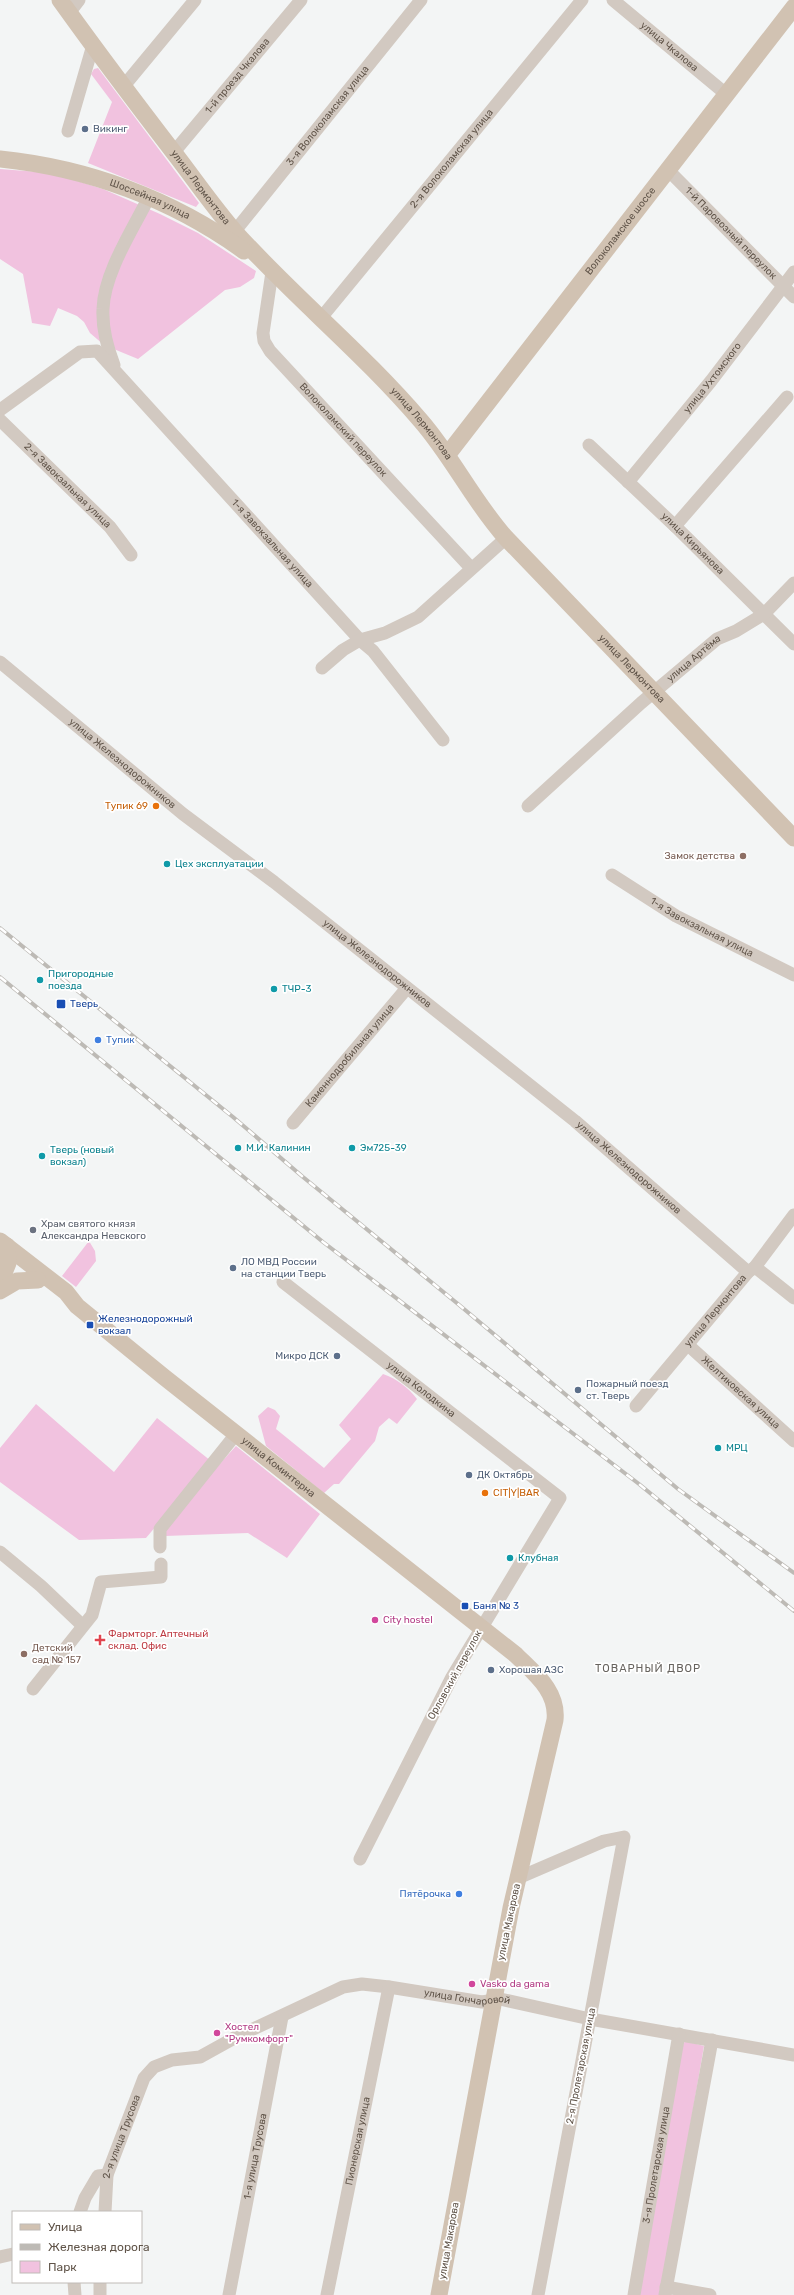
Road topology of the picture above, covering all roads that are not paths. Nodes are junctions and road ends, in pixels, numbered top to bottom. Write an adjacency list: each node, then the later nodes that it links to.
1 (195, 0): 9 (street)
2 (301, 0): 12 (street, 1-й проезд Чкалова)
3 (421, 0): 16 (street, 3-я Волоколамская улица)
4 (582, 0): 21 (street, 2-я Волоколамская улица)
5 (613, 0): 10 (street, улица Чкалова)
6 (69, 4): 8 (main road, улица Лермонтова)
7 (793, 10): 10 (main road, Волоколамское шоссе)
8 (93, 45): 9 (main road, улица Лермонтова); 11 (street)
9 (123, 87): 12 (main road, улица Лермонтова)
10 (726, 94): 14 (main road, Волоколамское шоссе)
11 (68, 131)
12 (174, 152): 16 (main road, улица Лермонтова)
13 (0, 159): 15 (main road, Шоссейная улица)
14 (668, 170): 19 (street, 1-й Паровозный переулок); 27 (main road, Волоколамское шоссе)
15 (149, 197): 18 (main road, Шоссейная улица); 22 (street)
16 (235, 231): 18 (main road, улица Лермонтова)
17 (794, 272): 19 (street, улица Ухтомского)
18 (276, 277): 21 (main road, улица Лермонтова); 32 (street, Волоколамский переулок)
19 (783, 285): 20 (street, 1-й Паровозный переулок); 28 (street, улица Ухтомского)
20 (794, 297)
21 (321, 318): 27 (main road, улица Лермонтова)
22 (115, 369): 24 (street, 1-я Завокзальная улица); 35 (street, 1-я Завокзальная улица)
23 (787, 397): 29 (street)
24 (0, 410)
25 (0, 420): 31 (street, 2-я Завокзальная улица)
26 (589, 445): 28 (street, улица Кирьянова)
27 (448, 454): 30 (main road, улица Лермонтова)
28 (628, 482): 29 (street, улица Кирьянова)
29 (675, 526): 34 (street, улица Кирьянова)
30 (506, 538): 32 (street); 39 (main road, улица Лермонтова)
31 (131, 555)
32 (471, 568): 35 (street)
33 (794, 583): 34 (street, улица Артёма)
34 (764, 614): 36 (street, улица Кирьянова); 39 (street, улица Артёма)
35 (360, 640): 38 (street); 40 (street, 1-я Завокзальная улица)
36 (794, 644)
37 (0, 662): 45 (street, улица Железнодорожников)
38 (322, 668)
39 (654, 692): 41 (street, улица Артёма); 42 (main road, улица Лермонтова)
40 (442, 740)
41 (528, 806)
42 (794, 838)
43 (612, 875): 44 (street, 1-я Завокзальная улица)
44 (794, 975)
45 (407, 988): 46 (street, Каменнодробильная улица); 49 (street, улица Железнодорожников)
46 (293, 1123)
47 (794, 1215): 49 (street, улица Лермонтова)
48 (5, 1256): 50 (main road, улица Коминтерна); 52 (main road)
49 (751, 1270): 54 (street, улица Железнодорожников); 55 (street, улица Лермонтова)
50 (37, 1274): 53 (main road); 57 (main road, улица Коминтерна)
51 (283, 1282): 59 (street, улица Колодкина)
52 (0, 1283)
53 (0, 1291)
54 (794, 1298)
55 (688, 1345): 56 (street, улица Лермонтова); 58 (street, Желтиковская улица)
56 (636, 1406)
57 (236, 1434): 60 (street); 64 (main road, улица Коминтерна)
58 (794, 1440)
59 (560, 1498): 64 (street, Орловский переулок)
60 (160, 1547)
61 (0, 1552): 63 (street)
62 (160, 1564): 63 (street)
63 (82, 1626): 65 (street)
64 (481, 1628): 66 (street, Орловский переулок); 67 (main road, улица Макарова)
65 (33, 1689)
66 (360, 1859)
67 (518, 1878): 69 (main road, улица Макарова); 71 (street, 2-я Пролетарская улица)
68 (389, 1987): 69 (street, улица Гончаровой); 70 (street, улица Гончаровой); 87 (street, Пионерская улица)
69 (493, 2000): 71 (street, улица Гончаровой); 88 (main road, улица Макарова)
70 (282, 2017): 75 (street, улица Гончаровой); 86 (street, 1-я улица Трусова)
71 (590, 2019): 72 (street, улица Гончаровой); 89 (street, 2-я Пролетарская улица)
72 (679, 2034): 73 (street, улица Гончаровой); 90 (street, 3-я Пролетарская улица)
73 (712, 2040): 74 (street, улица Гончаровой); 83 (street)
74 (794, 2055)
75 (154, 2067): 76 (street, 2-я улица Трусова)
76 (107, 2175): 77 (street); 78 (street, 2-я улица Трусова)
77 (80, 2211)
78 (105, 2211)
79 (12, 2254): 80 (street)
80 (0, 2258)
81 (74, 2283): 84 (street)
82 (100, 2283): 85 (street)
83 (666, 2291): 91 (street)
84 (75, 2295)
85 (100, 2295)
86 (229, 2295)
87 (327, 2295)
88 (439, 2295)
89 (538, 2295)
90 (634, 2295)
91 (710, 2295)

